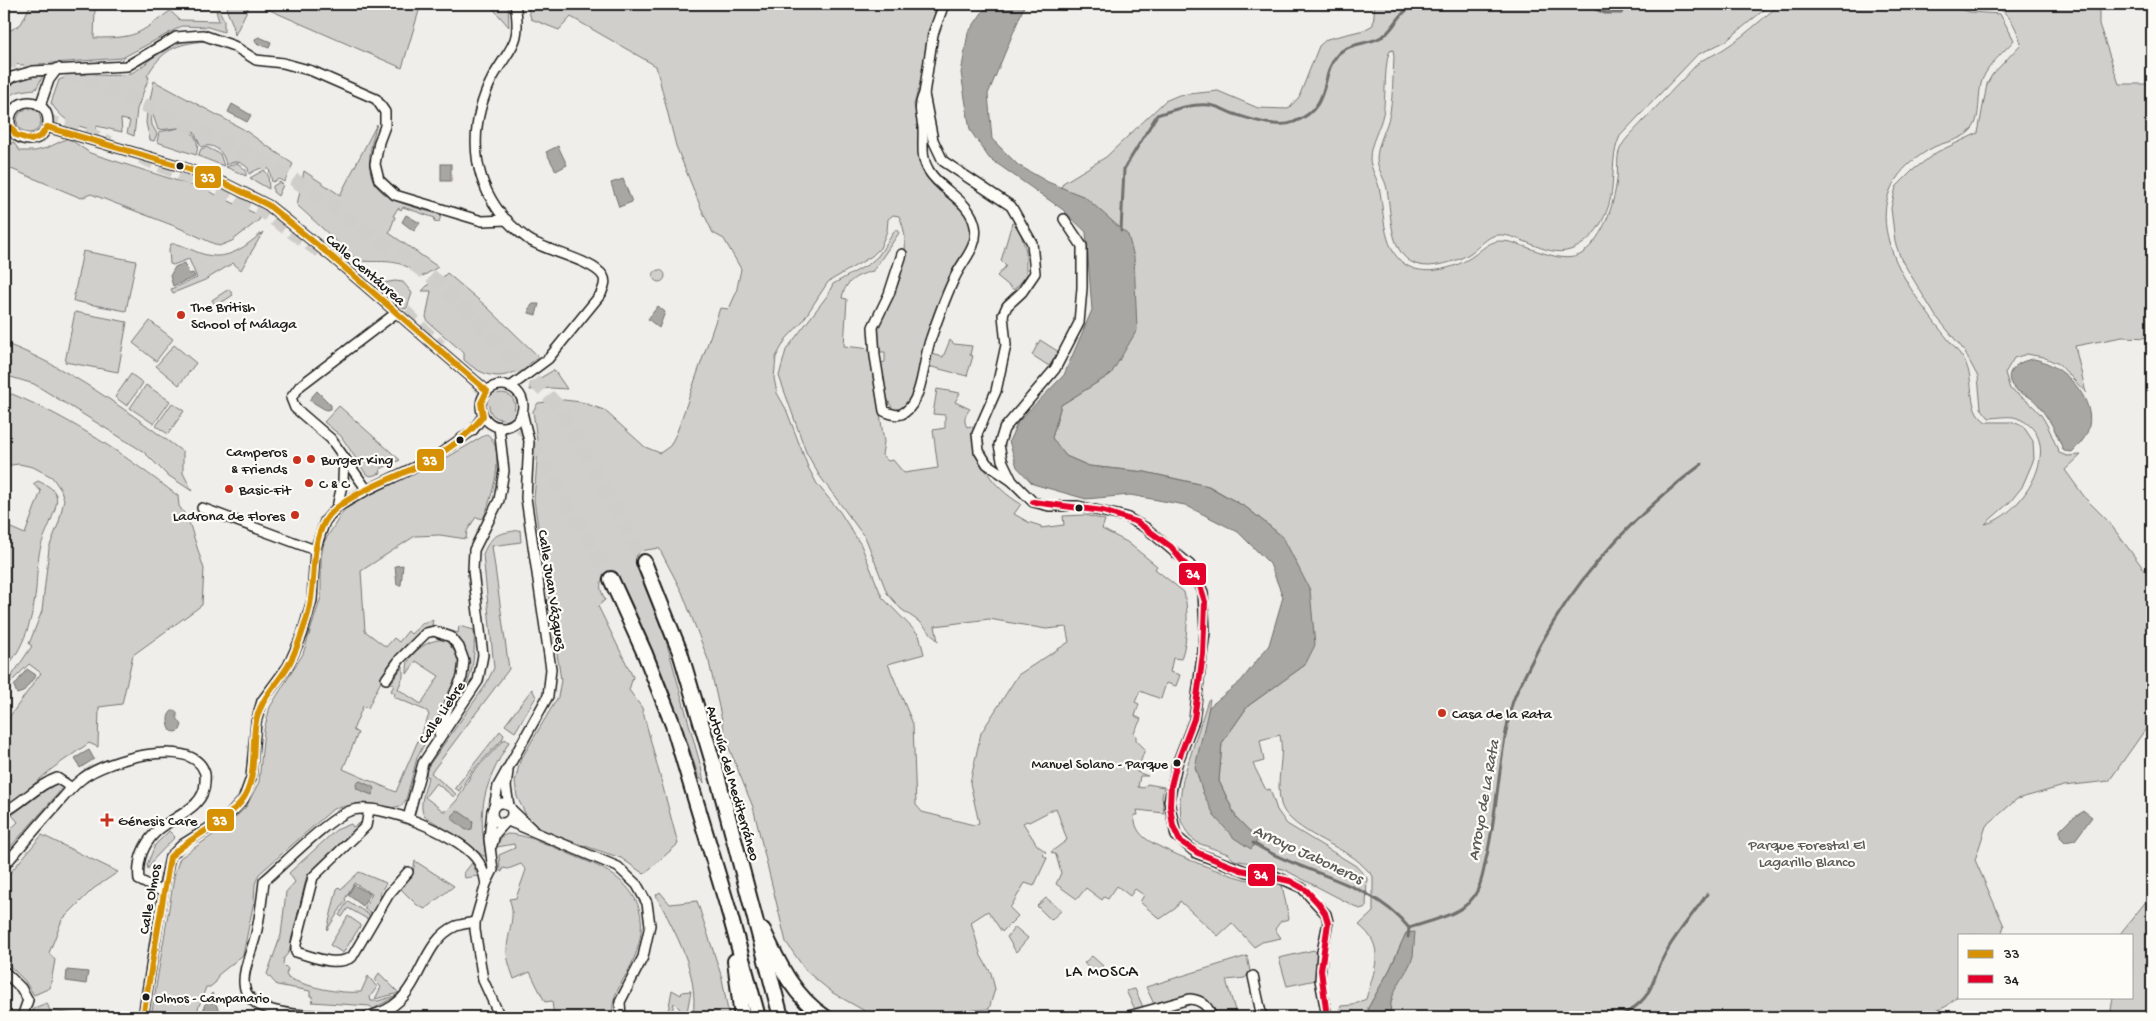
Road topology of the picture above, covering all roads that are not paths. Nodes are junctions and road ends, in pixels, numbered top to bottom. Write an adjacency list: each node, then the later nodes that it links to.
1 (515, 4): 10 (street)
2 (944, 4): 5 (street)
3 (58, 68): 4 (street); 6 (street); 10 (street)
4 (4, 84)
5 (924, 94): 11 (street); 19 (street)
6 (40, 106): 7 (street); 8 (street)
7 (47, 128): 8 (street); 12 (street, Calle Centáurea)
8 (7, 130)
9 (1064, 219): 19 (street)
10 (506, 220): 13 (street)
11 (902, 254)
12 (396, 313): 14 (street, Calle Centáurea); 18 (street)
13 (510, 387): 14 (street); 15 (street)
14 (487, 391): 16 (street)
15 (522, 412): 17 (street); 28 (street, Calle Juan Vázquez)
16 (483, 416): 17 (street); 20 (street, Calle Olmos)
17 (499, 427): 27 (street, Calle Liebre)
18 (344, 457): 20 (street); 21 (street)
19 (1012, 482): 60 (street)
20 (366, 490): 21 (street, Calle Olmos)
21 (337, 507): 23 (street, Calle Olmos)
22 (202, 508): 23 (street)
23 (315, 550): 41 (street, Calle Olmos)
24 (644, 562): 42 (highway, Autovía del Mediterráneo)
25 (610, 579): 43 (highway)
26 (386, 679): 27 (street)
27 (436, 742): 34 (street, Calle Liebre)
28 (509, 763): 30 (street, Calle Juan Vázquez); 31 (street, Calle Juan Vázquez)
29 (72, 788): 33 (street); 38 (street); 41 (street)
30 (510, 808): 31 (street); 35 (street); 36 (street)
31 (493, 809): 35 (street); 37 (street)
32 (369, 810): 34 (street); 39 (street); 49 (street)
33 (4, 812)
34 (408, 818): 40 (street)
35 (506, 822): 36 (street); 37 (street)
36 (538, 834): 52 (street)
37 (491, 847): 40 (street)
38 (4, 866)
39 (408, 872)
40 (486, 884): 44 (street)
41 (162, 892): 48 (street, Calle Olmos)
42 (750, 901): 55 (highway, Autovía del Mediterráneo); 56 (highway)
43 (728, 908): 53 (highway); 54 (highway)
44 (475, 922): 50 (street); 51 (street)
45 (4, 971): 47 (street)
46 (1253, 976): 59 (street)
47 (22, 1017)
48 (143, 1017)
49 (338, 1017)
50 (366, 1017)
51 (500, 1017)
52 (621, 1017)
53 (742, 1017)
54 (758, 1017)
55 (781, 1017)
56 (825, 1017)
57 (1125, 1017): 58 (street)
58 (1211, 1017)
59 (1262, 1017)
60 (1327, 1017)

